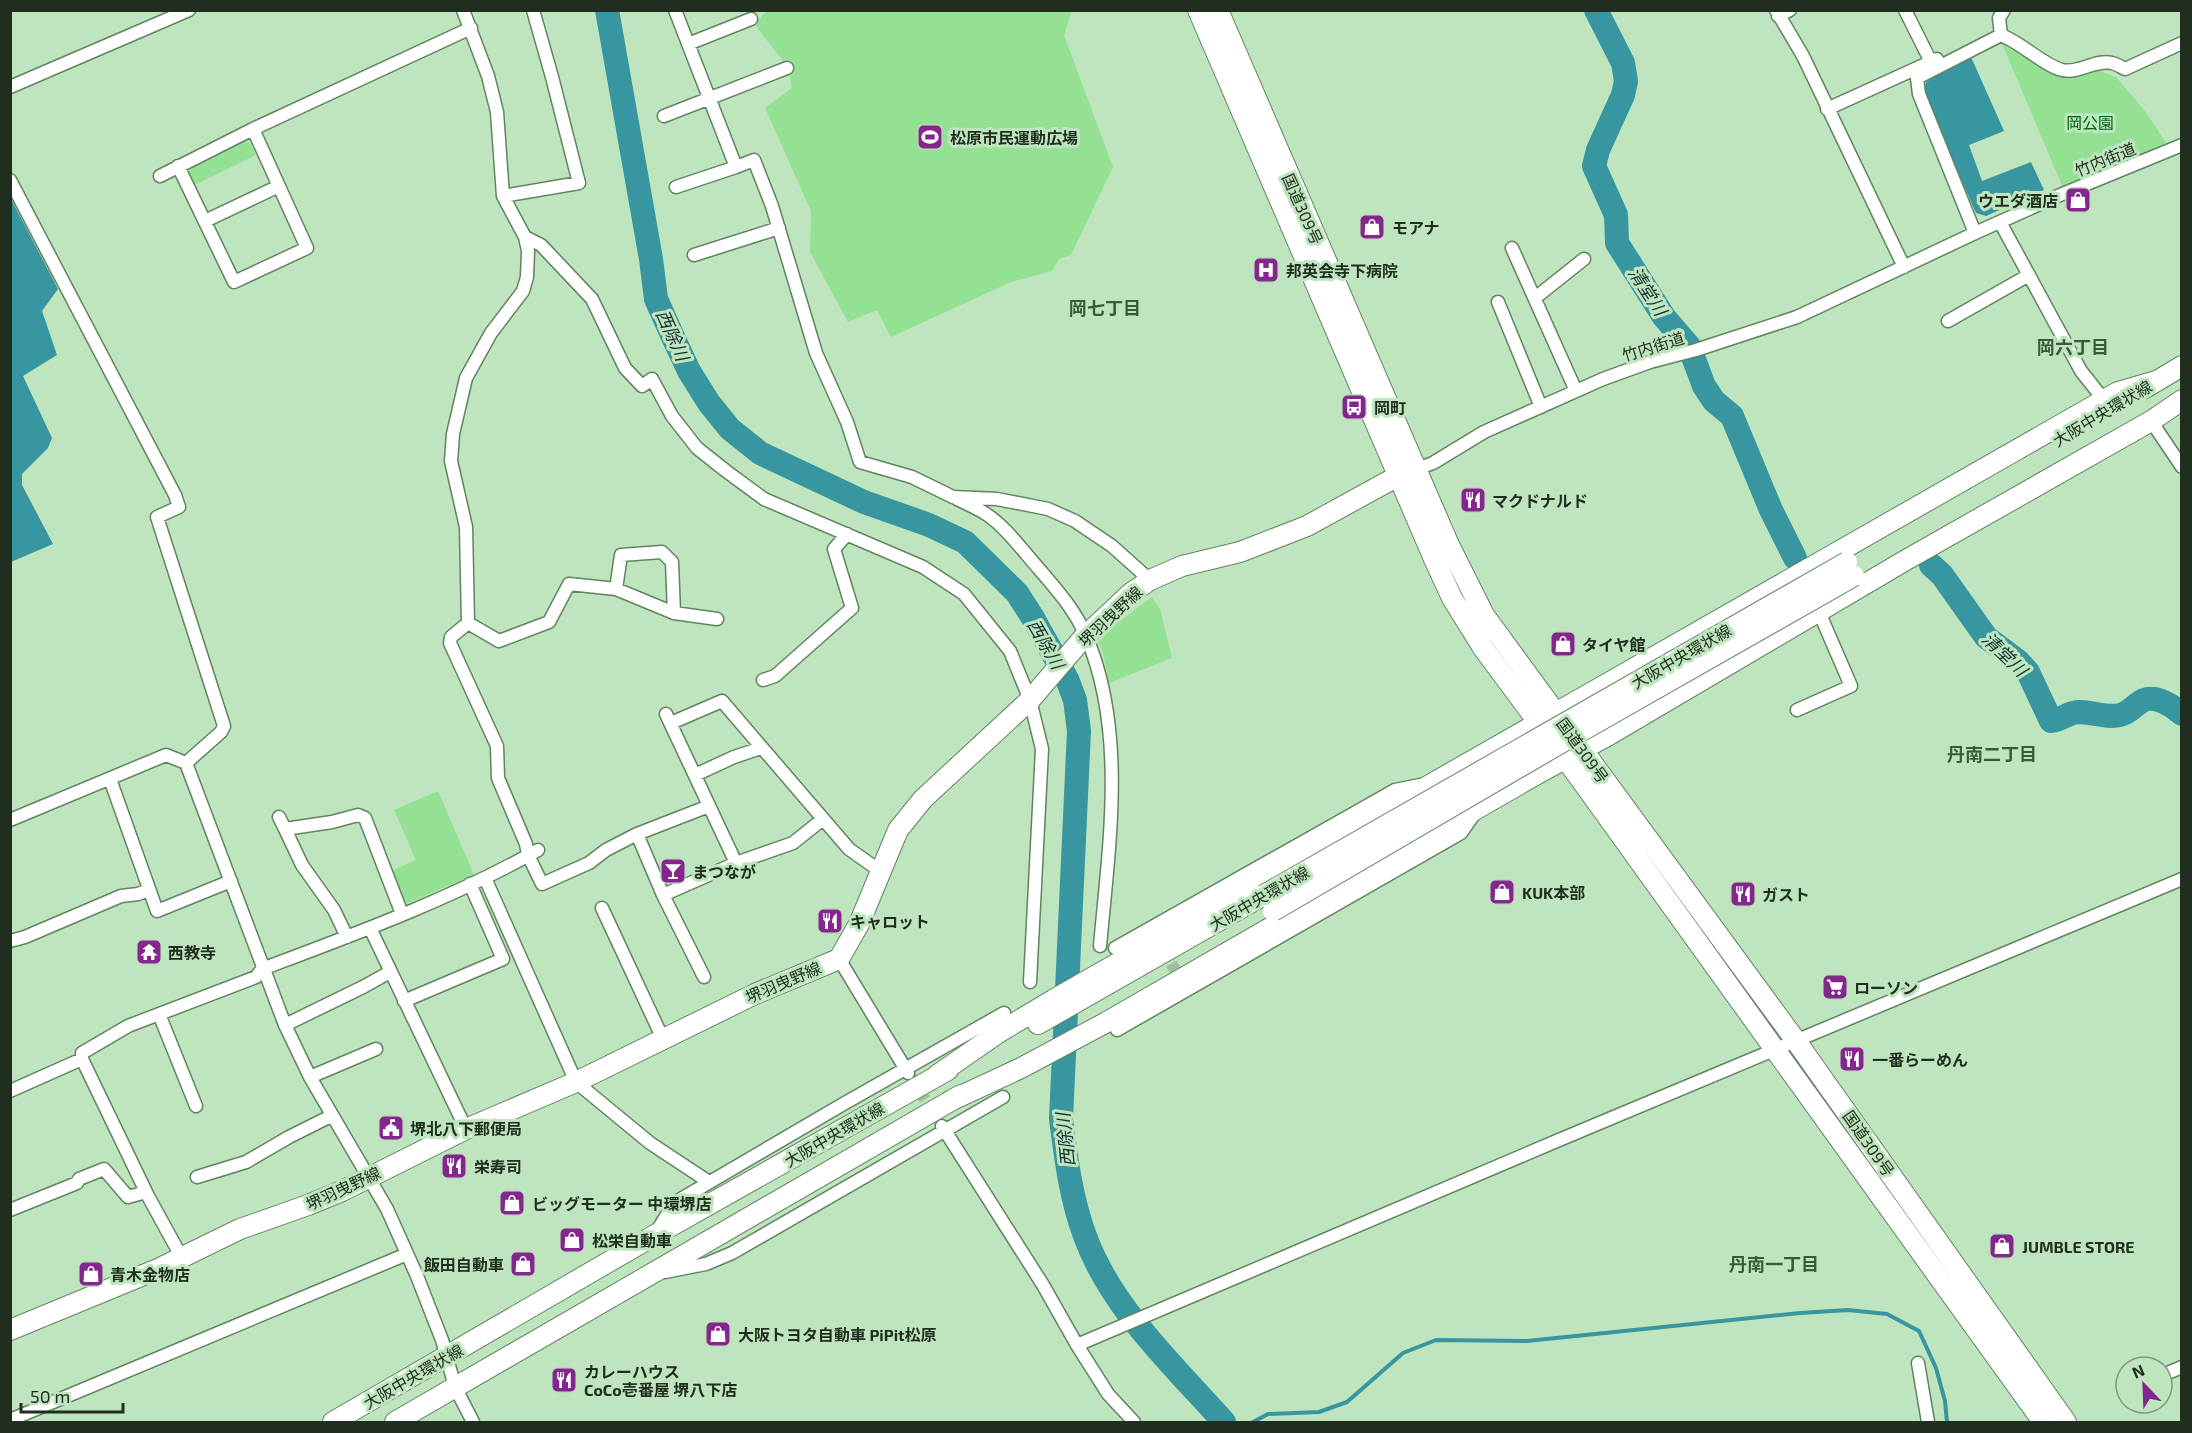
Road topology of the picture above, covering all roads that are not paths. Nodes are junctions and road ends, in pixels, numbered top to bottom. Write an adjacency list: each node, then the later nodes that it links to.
1 (189, 10): 18 (street)
2 (463, 10): 11 (street)
3 (532, 10): 30 (street)
4 (675, 10): 14 (street)
5 (1198, 10): 54 (main road, 国道309号)
6 (1218, 10): 53 (main road, 国道309号)
7 (1905, 10): 16 (street)
8 (2004, 10): 12 (street)
9 (1782, 12): 20 (street)
10 (751, 19): 14 (street)
11 (471, 28): 22 (street); 30 (street)
12 (2001, 35): 13 (street); 15 (street)
13 (2181, 43)
14 (688, 44): 19 (street)
15 (1967, 52): 16 (street); 34 (street)
16 (1931, 62): 20 (street)
17 (787, 68): 19 (street)
18 (10, 87)
19 (709, 98): 21 (street); 25 (street)
20 (1827, 109): 39 (street)
21 (664, 116)
22 (254, 129): 24 (street); 28 (street)
23 (2181, 145): 32 (street, 竹内街道)
24 (178, 166): 26 (street); 31 (street)
25 (736, 167): 29 (street); 33 (street)
26 (160, 176)
27 (10, 180): 73 (street)
28 (279, 186): 31 (street); 31 (street)
29 (676, 187)
30 (503, 196): 35 (street)
31 (205, 221)
32 (2000, 222): 34 (street, 竹内街道); 40 (street)
33 (779, 228): 37 (street); 55 (street)
34 (1975, 233): 39 (street, 竹内街道)
35 (525, 237): 56 (street); 63 (street)
36 (1512, 248): 41 (street)
37 (694, 255)
38 (1584, 260): 41 (street)
39 (1904, 267): 46 (street, 竹内街道)
40 (2029, 275): 43 (street); 48 (street)
41 (1535, 298): 46 (street)
42 (1498, 302): 50 (street)
43 (1948, 321)
44 (2181, 366): 45 (main road, 大阪中央環状線)
45 (2156, 381): 48 (main road); 57 (main road, 大阪中央環状線)
46 (1576, 391): 50 (street, 竹内街道)
47 (2181, 392): 57 (main road, 大阪中央環状線)
48 (2104, 400): 68 (main road)
49 (2181, 400): 51 (main road)
50 (1541, 406): 53 (street, 竹内街道)
51 (2151, 421): 52 (street); 60 (main road)
52 (2181, 467)
53 (1416, 469): 54 (main road, 堺羽曳野線); 68 (main road, 国道309号)
54 (1398, 476): 58 (main road, 堺羽曳野線); 69 (main road, 国道309号)
55 (953, 497): 58 (street); 64 (street)
56 (847, 534): 65 (street); 66 (street)
57 (1851, 569): 93 (main road, 大阪中央環状線, bridge)
58 (1150, 580): 64 (main road, 堺羽曳野線)
59 (616, 589): 61 (street); 61 (street); 63 (street)
60 (1818, 612): 67 (street); 71 (main road)
61 (674, 613): 62 (street)
62 (717, 619)
63 (468, 623): 84 (street)
64 (1083, 639): 66 (main road, 堺羽曳野線); 99 (street)
65 (763, 680)
66 (1032, 697): 86 (main road, 堺羽曳野線); 105 (street)
67 (1797, 710)
68 (1555, 711): 69 (main road); 71 (main road, 国道309号)
69 (1538, 721): 72 (main road, 国道309号); 76 (main road)
70 (761, 748): 74 (street); 74 (street); 80 (street)
71 (1584, 749): 72 (main road); 114 (main road, 国道309号)
72 (1566, 758): 78 (main road); 116 (main road, 国道309号)
73 (186, 763): 75 (street); 89 (street)
74 (695, 775): 77 (street)
75 (110, 779): 81 (street); 91 (street)
76 (1435, 782): 100 (street); 106 (main road)
77 (709, 806): 83 (street); 85 (street)
78 (1479, 807): 110 (main road); 112 (street)
79 (279, 817): 82 (street)
80 (823, 819): 85 (street); 86 (street)
81 (10, 820)
82 (285, 829): 95 (street); 97 (street)
83 (637, 834): 84 (street); 92 (street)
84 (533, 852): 87 (street)
85 (736, 863): 92 (street)
86 (880, 872): 101 (main road, 堺羽曳野線)
87 (485, 878): 90 (street); 120 (street)
88 (2181, 879): 114 (street)
89 (231, 881): 91 (street); 102 (street)
90 (470, 884): 95 (street); 107 (street)
91 (149, 890): 98 (street)
92 (663, 895): 104 (street)
93 (1269, 903): 106 (main road, 大阪中央環状線); 110 (main road, 大阪中央環状線)
94 (602, 908): 113 (street)
95 (402, 914): 96 (street)
96 (370, 928): 97 (street); 103 (street)
97 (348, 937): 102 (street)
98 (10, 941)
99 (1100, 946)
100 (1115, 948)
101 (839, 959): 113 (main road, 堺羽曳野線); 118 (street)
102 (262, 969): 109 (street); 111 (street)
103 (390, 972): 107 (street); 111 (street)
104 (704, 977)
105 (1030, 982)
106 (1091, 986): 132 (main road, 大阪中央環状線)
107 (404, 1001): 125 (street)
108 (1004, 1013): 118 (street)
109 (159, 1014): 117 (street); 123 (street)
110 (1090, 1024): 135 (main road, 大阪中央環状線)
111 (285, 1025): 119 (street)
112 (1117, 1030)
113 (663, 1039): 120 (main road, 堺羽曳野線)
114 (1796, 1041): 116 (street); 148 (main road, 国道309号)
115 (376, 1049): 119 (street)
116 (1774, 1050): 137 (street); 147 (main road, 国道309号)
117 (82, 1059): 121 (street); 130 (street)
118 (907, 1071): 129 (street)
119 (310, 1077): 124 (street)
120 (576, 1082): 125 (main road, 堺羽曳野線); 129 (street)
121 (10, 1091)
122 (1003, 1096): 126 (street)
123 (196, 1106)
124 (331, 1116): 127 (street); 128 (street)
125 (466, 1129): 127 (main road, 堺羽曳野線)
126 (943, 1129): 135 (street); 137 (street)
127 (369, 1176): 133 (street); 134 (main road, 堺羽曳野線)
128 (197, 1177)
129 (709, 1182): 132 (street)
130 (146, 1192): 131 (street); 134 (street)
131 (10, 1210)
132 (655, 1235): 138 (main road, 大阪中央環状線)
133 (407, 1254): 138 (street); 141 (street)
134 (182, 1258): 136 (main road, 堺羽曳野線)
135 (650, 1275): 140 (main road, 大阪中央環状線)
136 (10, 1330)
137 (1077, 1345): 145 (street)
138 (447, 1357): 140 (street); 142 (main road, 大阪中央環状線)
139 (1918, 1363): 146 (street)
140 (455, 1388): 143 (main road, 大阪中央環状線); 144 (street)
141 (10, 1420)
142 (333, 1422)
143 (395, 1422)
144 (473, 1422)
145 (1134, 1422)
146 (1928, 1422)
147 (2043, 1422)
148 (2066, 1422)

